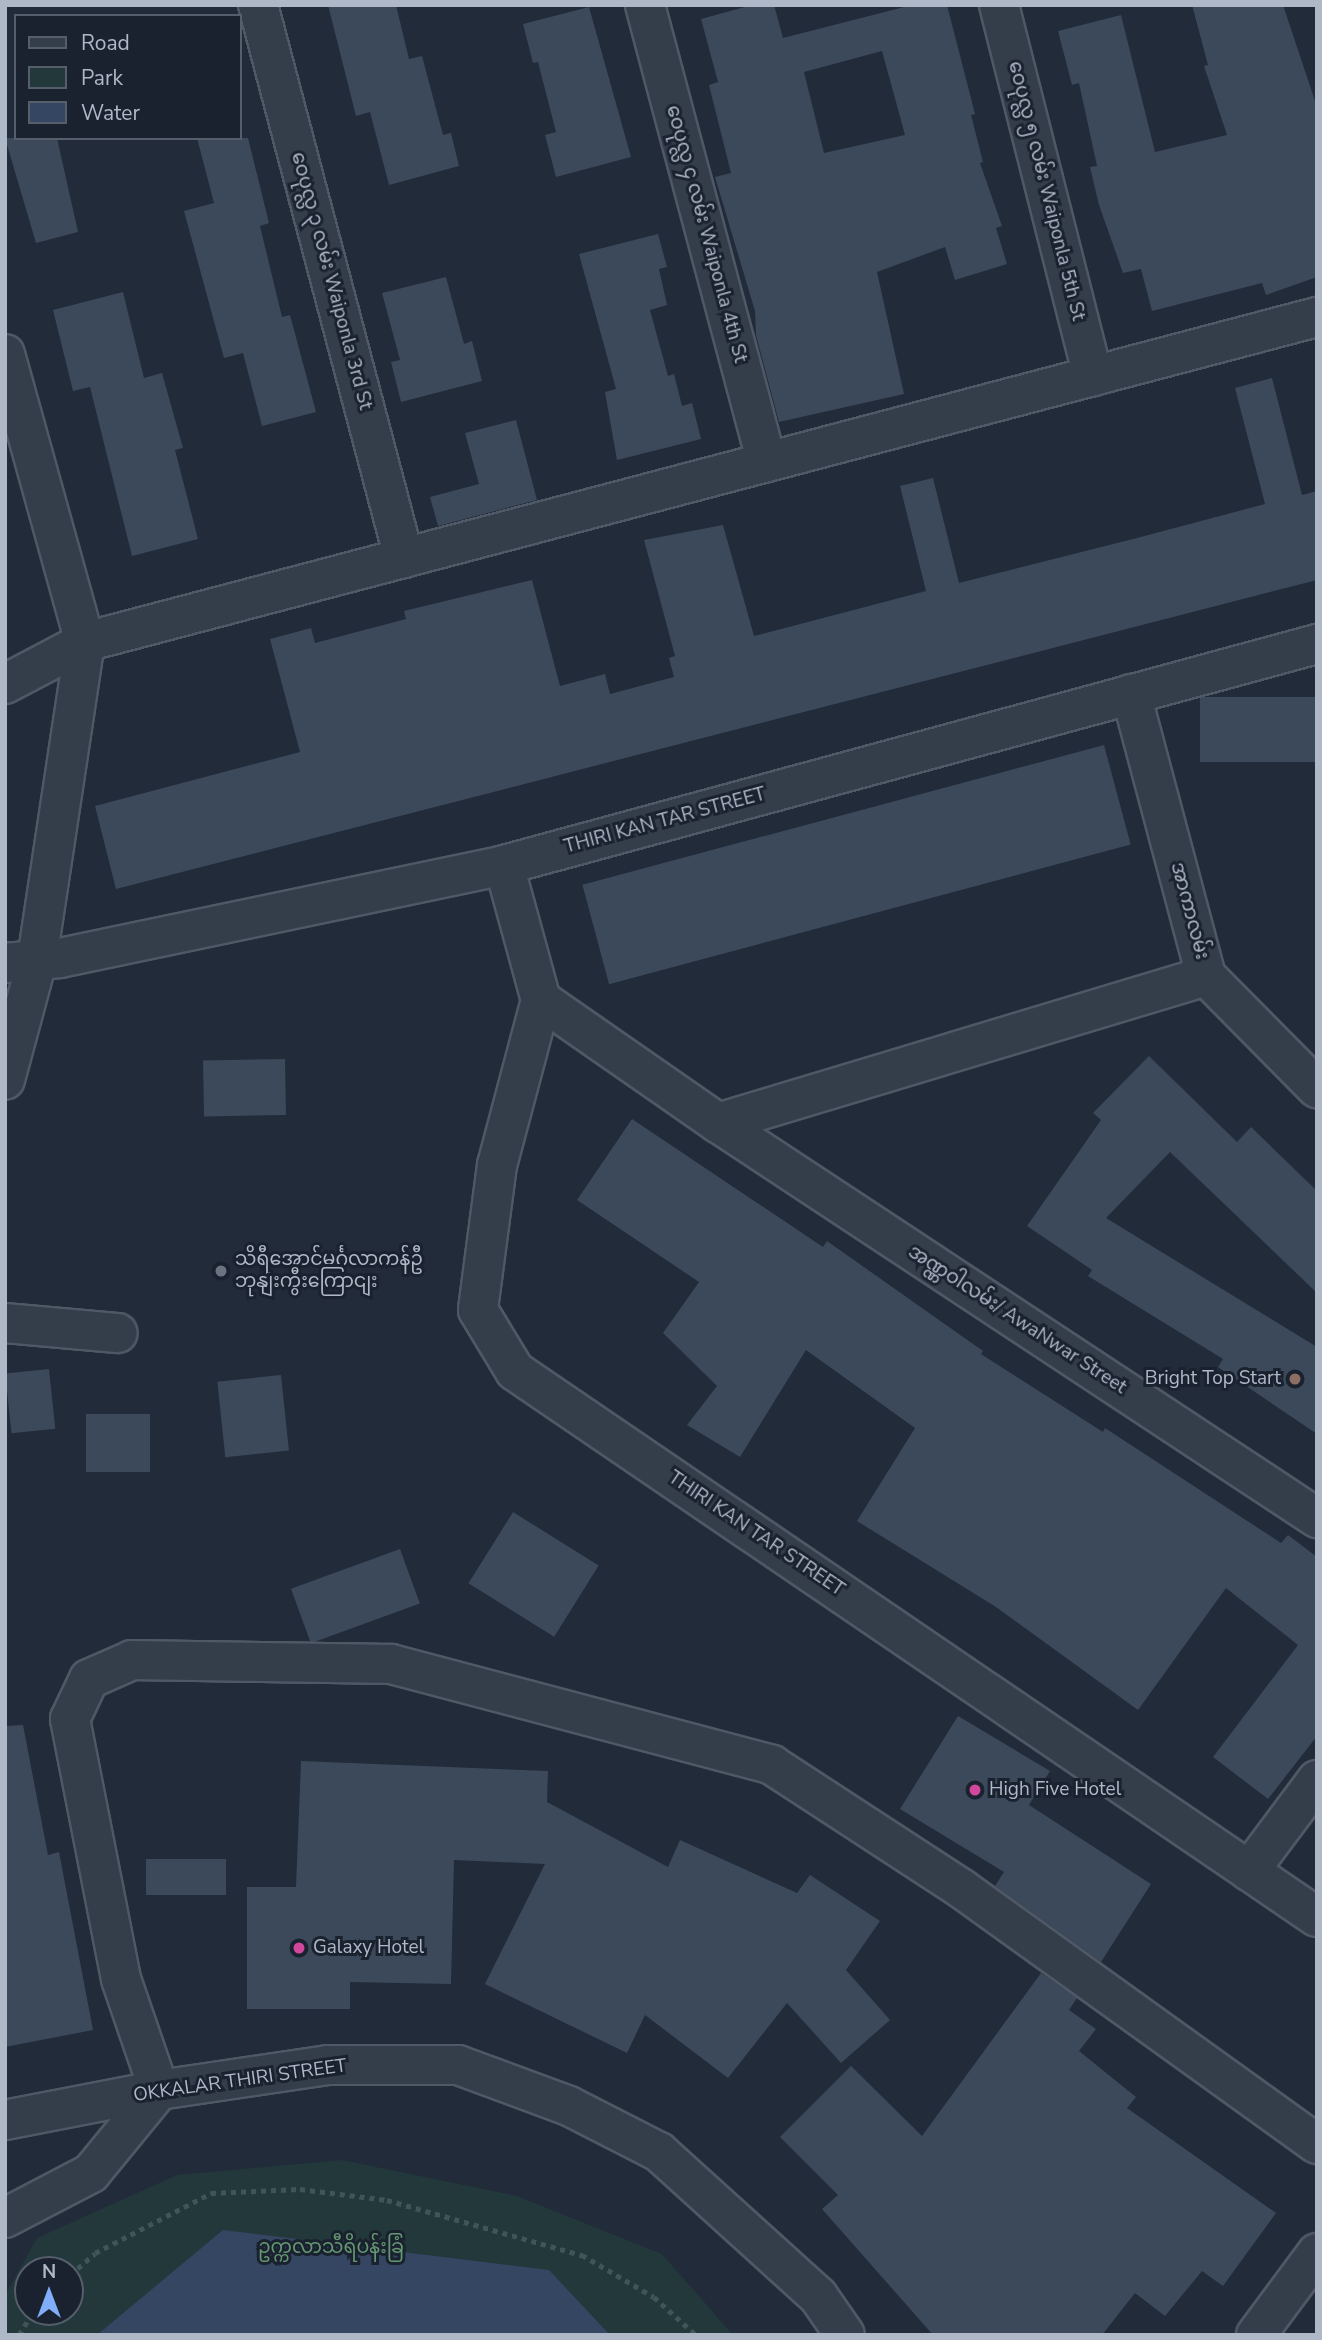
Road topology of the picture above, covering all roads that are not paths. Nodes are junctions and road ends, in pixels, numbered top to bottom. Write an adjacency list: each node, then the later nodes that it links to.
1 (258, 5): 8 (street, ဝေပုလ္လ ၃ လမ်း Waiponla 3rd St)
2 (645, 5): 7 (street, ဝေပုလ္လ ၄ လမ်း Waiponla 4th St)
3 (999, 5): 6 (street, ဝေပုလ္လ ၅ လမ်း Waiponla 5th St)
4 (1317, 317): 6 (street)
5 (5, 354): 9 (street)
6 (1093, 376): 7 (street)
7 (767, 462): 8 (street)
8 (404, 558): 9 (street)
9 (85, 642): 11 (street); 14 (street)
10 (1317, 644): 12 (street, THIRI KAN TAR STREET)
11 (5, 684)
12 (1131, 694): 13 (street, THIRI KAN TAR STREET); 15 (street, အာကာလမ်း)
13 (504, 865): 14 (street, THIRI KAN TAR STREET); 16 (street)
14 (21, 962): 17 (street)
15 (1206, 976): 18 (street, အာကာလမ်း); 19 (street)
16 (541, 1000): 19 (street, အဏ္ဏဝါလမ်း/ AwaNwar Street); 24 (street, THIRI KAN TAR STREET)
17 (5, 1080)
18 (1317, 1088)
19 (718, 1123): 22 (street, အဏ္ဏဝါလမ်း/ AwaNwar Street)
20 (5, 1323): 21 (street)
21 (118, 1333)
22 (1317, 1518)
23 (1317, 1780): 24 (street)
24 (1249, 1871): 25 (street, THIRI KAN TAR STREET)
25 (1317, 1917)
26 (159, 2090): 27 (street, OKKALAR THIRI STREET); 28 (street); 29 (street); 31 (street, OKKALAR THIRI STREET)
27 (5, 2120)
28 (1317, 2144)
29 (5, 2218)
30 (1317, 2253): 32 (street)
31 (845, 2335)
32 (1256, 2335)

